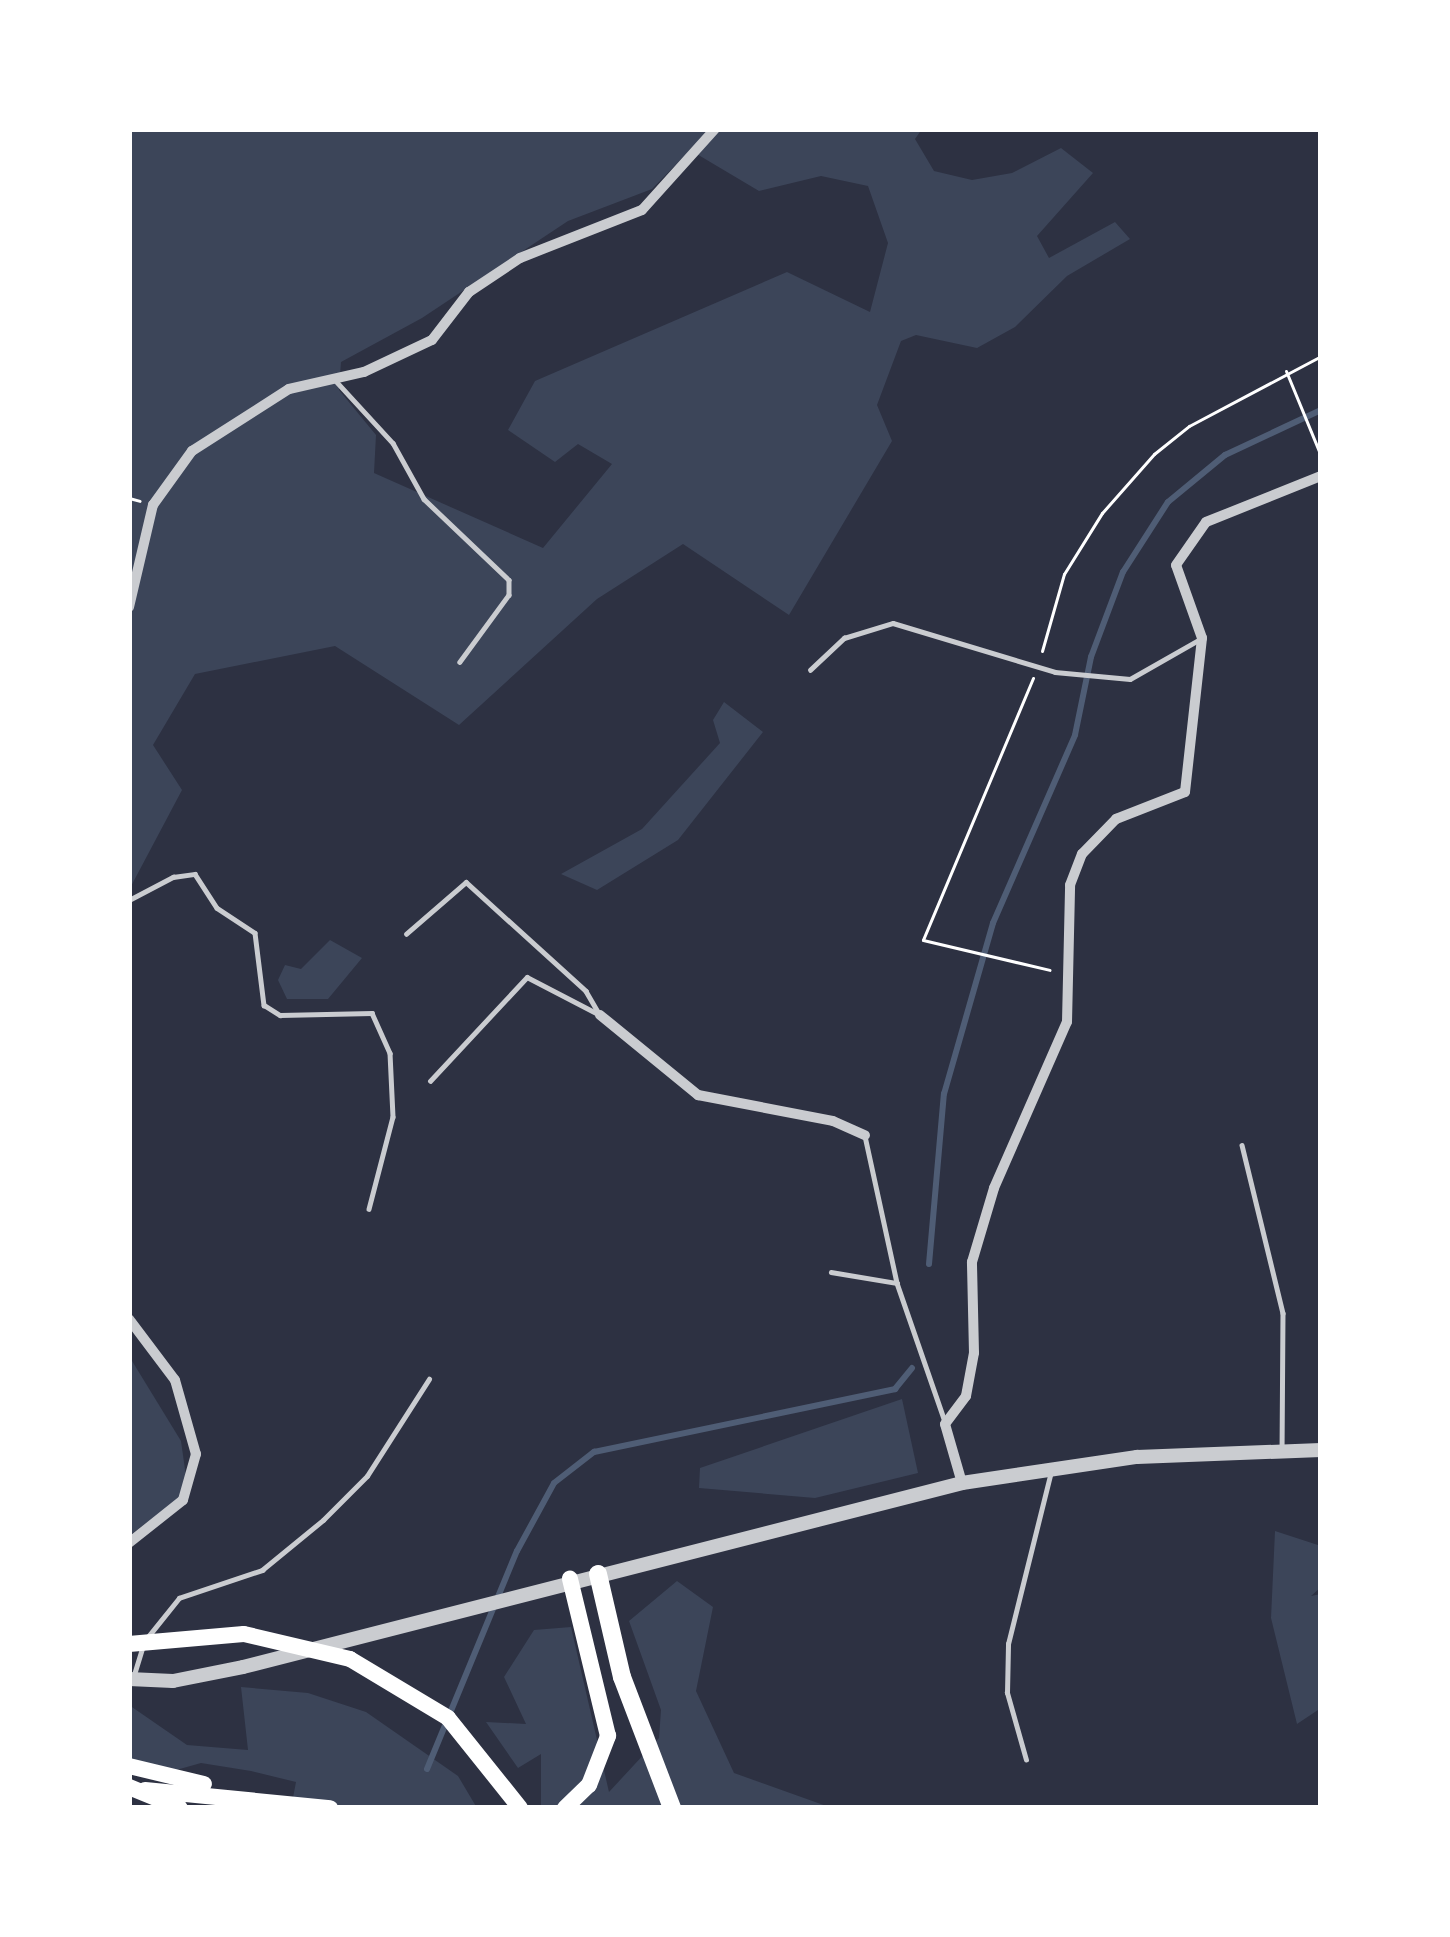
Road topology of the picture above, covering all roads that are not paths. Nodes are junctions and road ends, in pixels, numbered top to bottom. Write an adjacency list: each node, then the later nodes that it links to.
1 (715, 129): 2 (street)
2 (332, 377): 4 (street); 6 (lane)
3 (1321, 476): 5 (street)
4 (129, 607)
5 (1202, 638): 7 (lane); 19 (street)
6 (460, 662)
7 (810, 670)
8 (129, 900): 14 (lane)
9 (406, 934): 10 (lane)
10 (600, 1015): 11 (lane); 12 (street)
11 (430, 1081)
12 (865, 1135): 16 (lane)
13 (1242, 1144): 20 (lane)
14 (369, 1209)
15 (831, 1272): 16 (lane)
16 (897, 1282): 19 (lane)
17 (129, 1319): 24 (street)
18 (429, 1379): 28 (lane)
19 (945, 1424): 23 (street)
20 (1282, 1450): 21 (street); 22 (street)
21 (1321, 1450)
22 (1052, 1470): 23 (street); 29 (lane)
23 (962, 1483): 25 (street)
24 (129, 1543)
25 (598, 1574): 26 (street); 37 (highway)
26 (570, 1579): 28 (street); 36 (main road)
27 (129, 1644): 35 (main road)
28 (131, 1679)
29 (1026, 1760)
30 (129, 1766): 32 (main road)
31 (137, 1788): 32 (main road); 33 (main road)
32 (245, 1794): 34 (main road)
33 (180, 1808)
34 (330, 1808)
35 (520, 1808)
36 (566, 1808)
37 (672, 1808)

